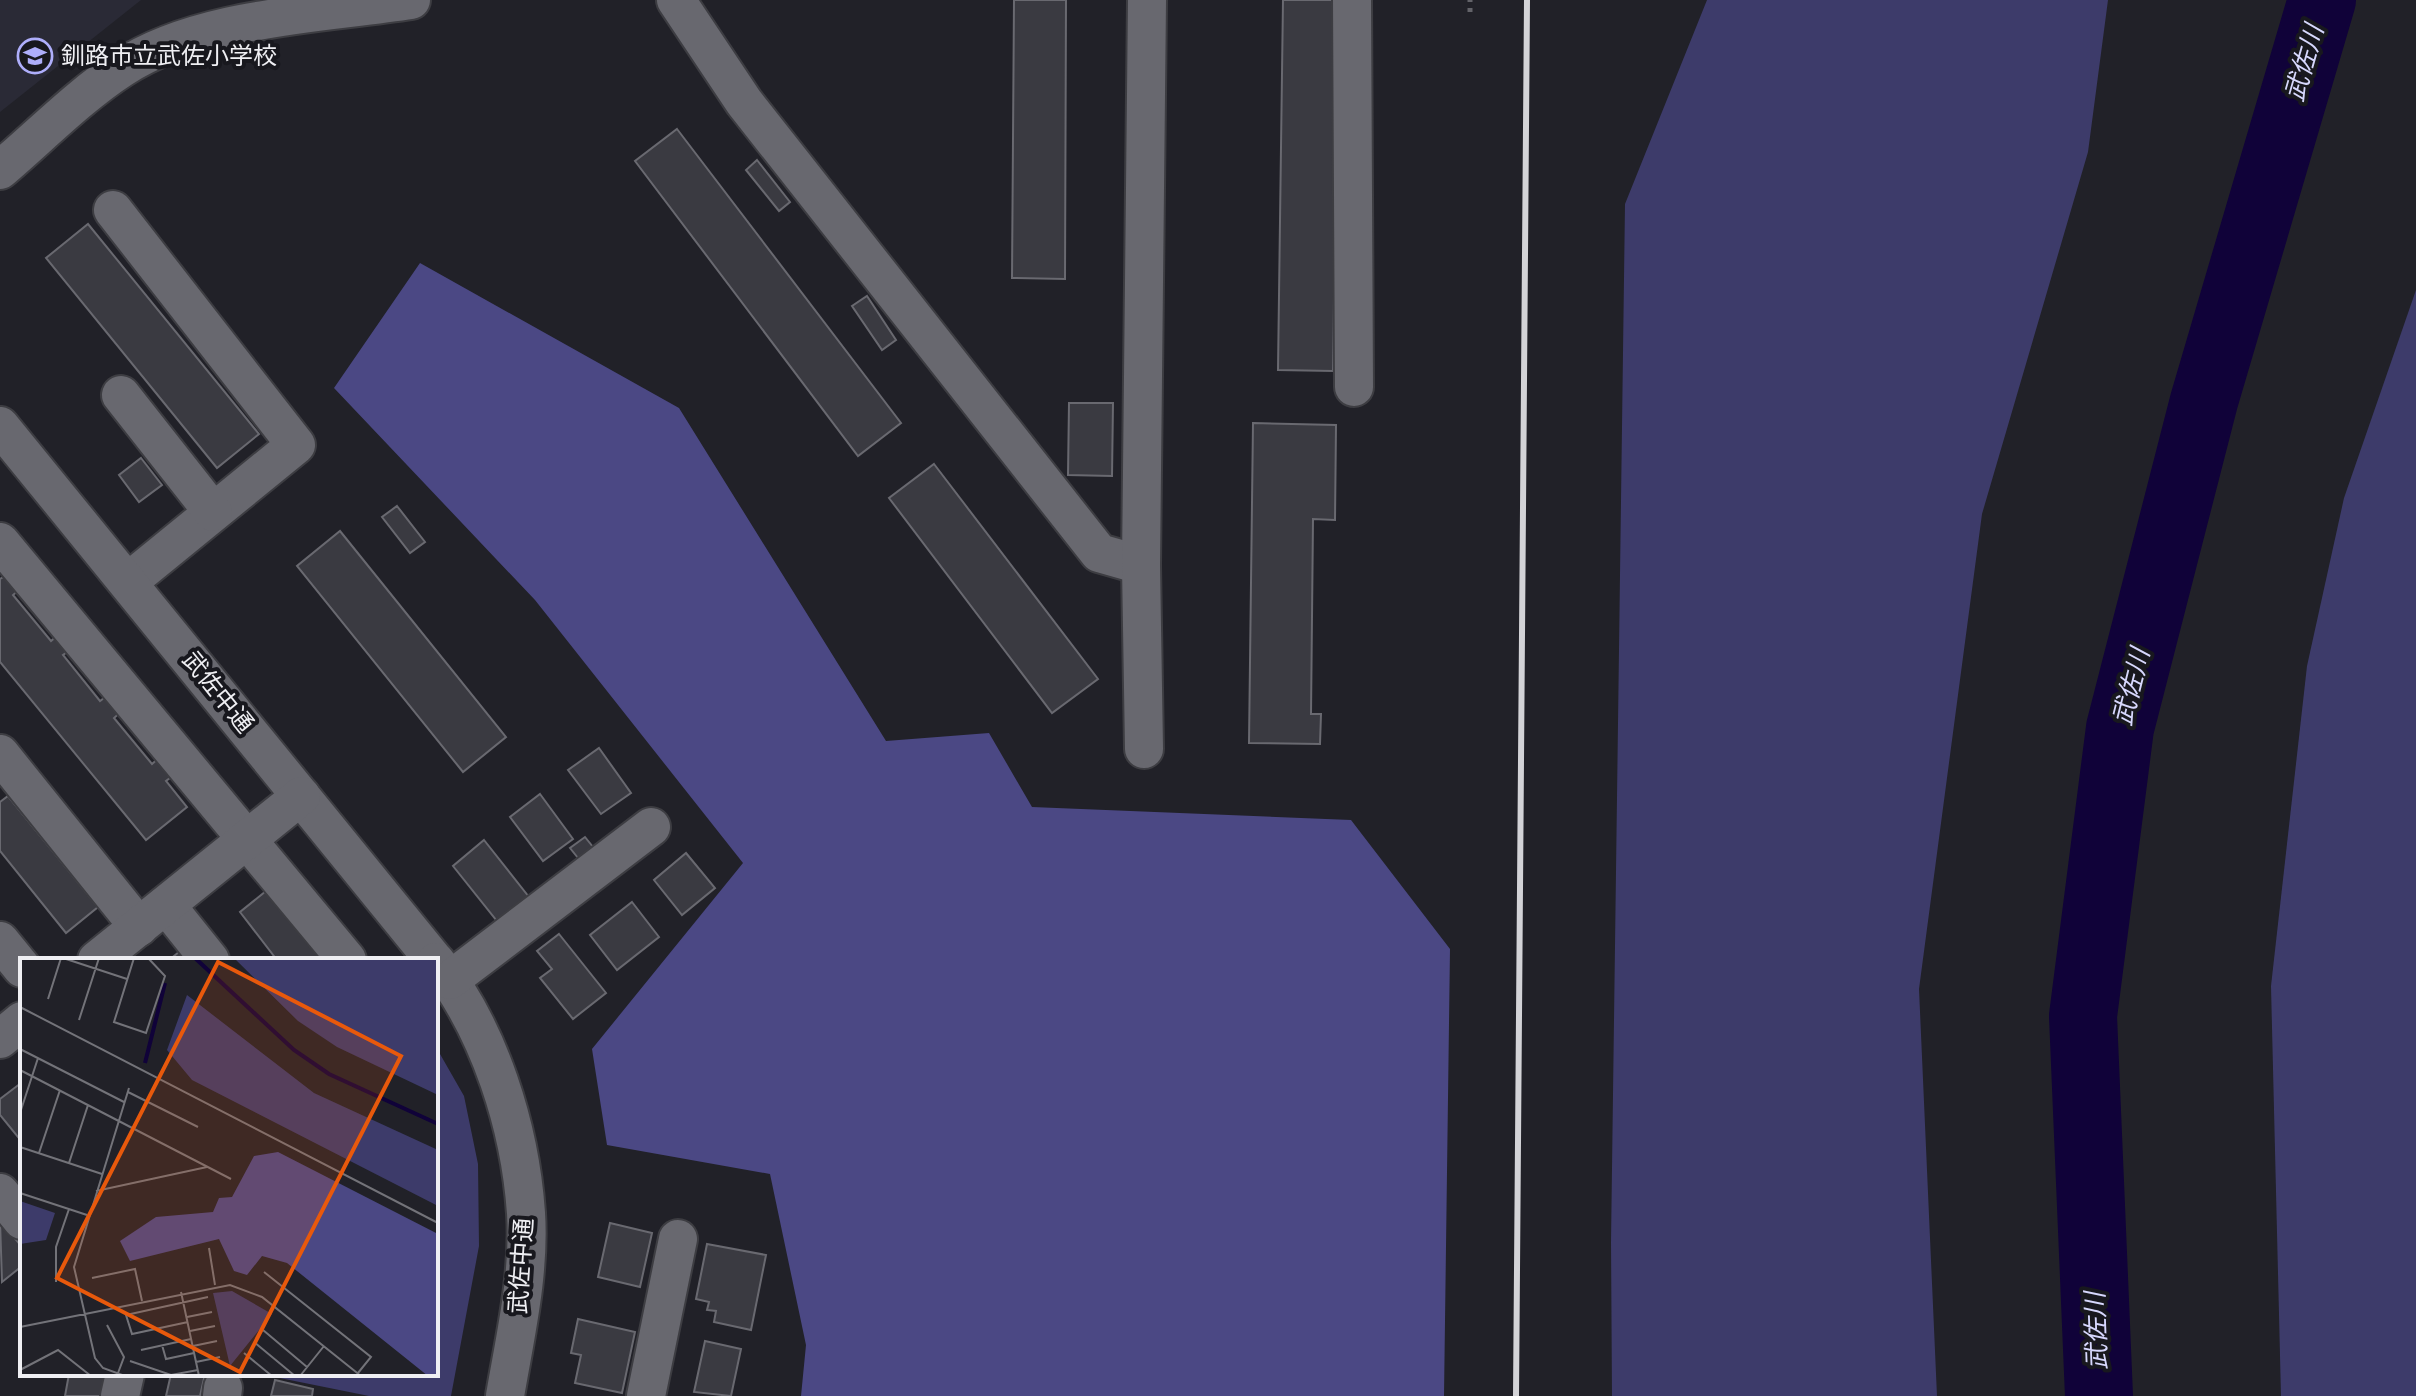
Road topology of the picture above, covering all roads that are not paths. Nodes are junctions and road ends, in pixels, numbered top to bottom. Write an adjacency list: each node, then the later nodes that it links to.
1 (411, 0): 5 (street)
2 (676, 0): 12 (street)
3 (1147, 0): 12 (street)
4 (1352, 0): 7 (street)
5 (0, 170)
6 (113, 210): 10 (street)
7 (1354, 387)
8 (121, 395): 10 (street)
9 (0, 426): 13 (street, 武佐中通)
10 (213, 512): 13 (street)
11 (0, 542): 18 (street)
12 (1141, 565): 14 (street)
13 (128, 582): 16 (street, 武佐中通)
14 (1144, 749)
15 (0, 754): 19 (street)
16 (301, 796): 18 (street); 24 (street, 武佐中通)
17 (651, 827): 26 (street)
18 (246, 841): 19 (street); 23 (street)
19 (152, 916): 21 (street); 22 (street)
20 (0, 941): 25 (street)
21 (100, 958)
22 (207, 958)
23 (345, 958)
24 (433, 958)
25 (20, 966)
26 (440, 967): 32 (street, 武佐中通)
27 (0, 1193): 28 (street)
28 (20, 1218)
29 (678, 1239): 33 (street)
30 (125, 1376): 31 (street)
31 (120, 1396)
32 (505, 1396)
33 (646, 1396)

